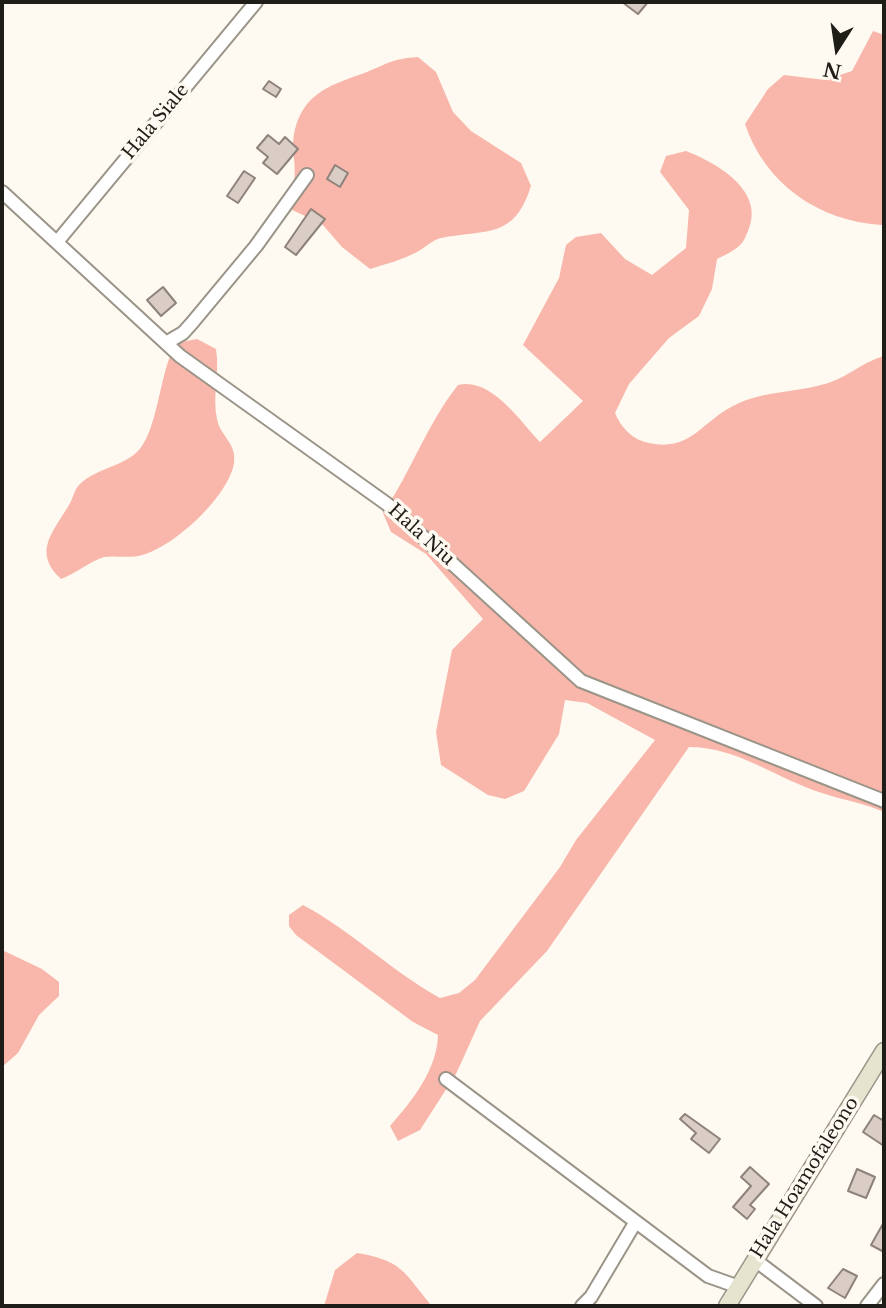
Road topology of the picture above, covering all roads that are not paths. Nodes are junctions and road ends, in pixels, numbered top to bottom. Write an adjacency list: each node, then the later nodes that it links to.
1 (256, 2): 4 (street, Hala Siale)
2 (307, 175): 5 (street)
3 (2, 191): 4 (street, Hala Niu)
4 (57, 242): 5 (street, Hala Niu)
5 (166, 343): 6 (street, Hala Niu)
6 (884, 801)
7 (884, 1051): 10 (street, Hala Hoamofaleono)
8 (446, 1079): 9 (street)
9 (635, 1223): 12 (street); 13 (street)
10 (755, 1259): 12 (street, Hala Hoamofaleono); 15 (street)
11 (884, 1284): 16 (street)
12 (738, 1287): 14 (street, Hala Hoamofaleono)
13 (582, 1306)
14 (727, 1306)
15 (816, 1306)
16 (867, 1306)

